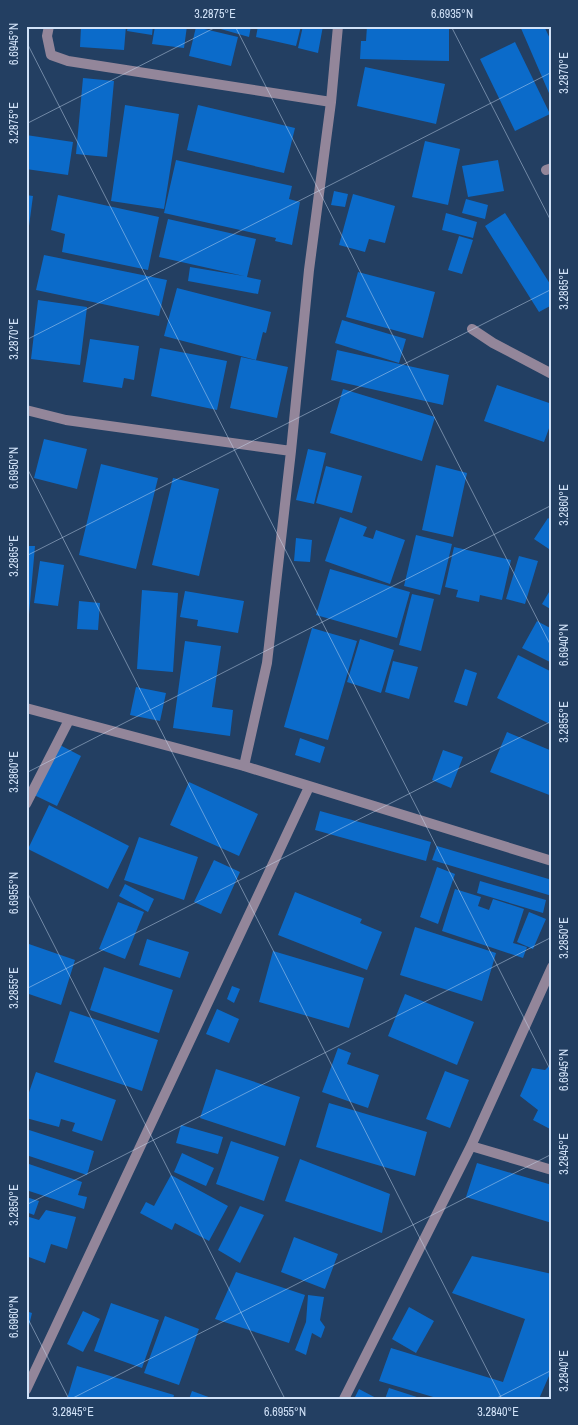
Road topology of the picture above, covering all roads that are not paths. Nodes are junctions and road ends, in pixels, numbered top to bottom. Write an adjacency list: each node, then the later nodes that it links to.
1 (49, 26): 3 (street)
2 (338, 26): 3 (street)
3 (331, 102): 7 (street)
4 (472, 329): 5 (street)
5 (552, 374)
6 (26, 410): 7 (street)
7 (291, 451): 10 (street)
8 (26, 708): 9 (street)
9 (69, 720): 10 (street); 12 (street)
10 (244, 766): 11 (street)
11 (309, 787): 13 (street); 17 (street)
12 (26, 804)
13 (552, 861)
14 (552, 967): 15 (street)
15 (470, 1146): 16 (street); 18 (street)
16 (552, 1170)
17 (26, 1390)
18 (344, 1399)

